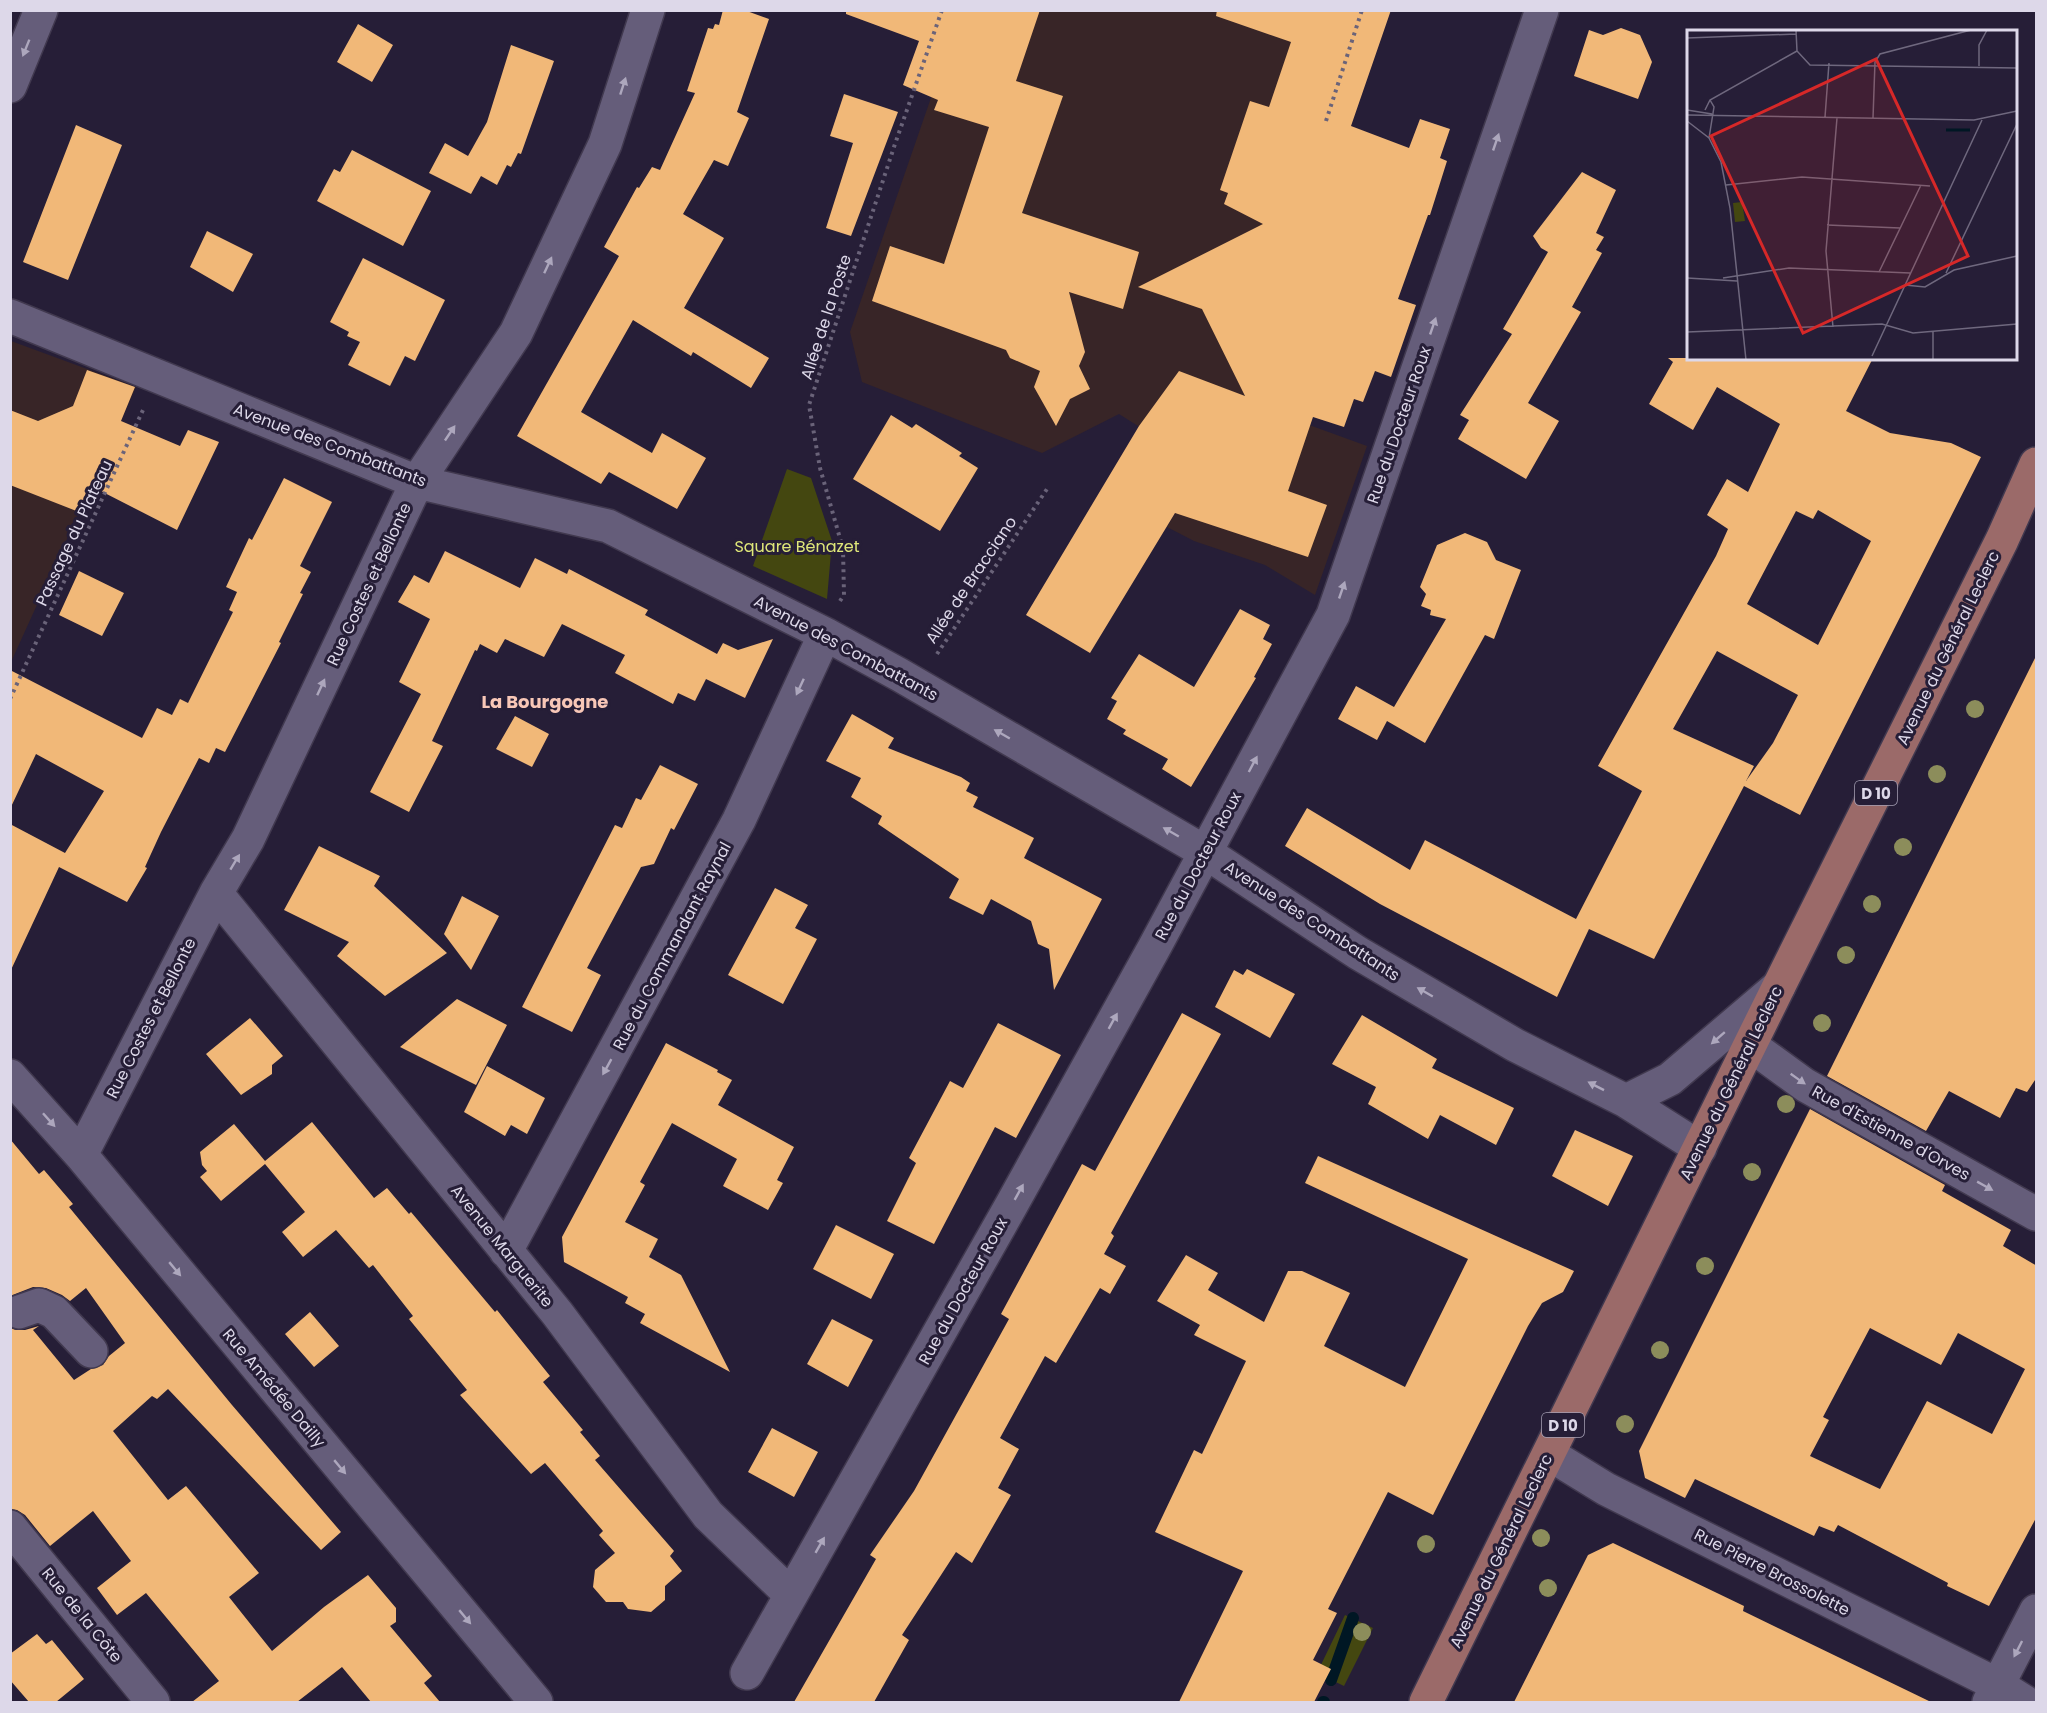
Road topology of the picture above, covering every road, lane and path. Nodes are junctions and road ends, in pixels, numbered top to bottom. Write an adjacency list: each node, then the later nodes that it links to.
1 (41, 10): 6 (street, one-way to 6)
2 (648, 10): 11 (street, Rue Costes et Bellonte, one-way to 2)
3 (942, 10): 13 (path, Allée de la Poste)
4 (1362, 10): 7 (path)
5 (1542, 10): 16 (street, Rue du Docteur Roux, one-way to 5)
6 (10, 87)
7 (1326, 121)
8 (10, 316): 9 (street, Avenue des Combattants)
9 (159, 377): 11 (street, Avenue des Combattants); 15 (path, Passage du Plateau)
10 (2037, 464): 18 (main road, Avenue du Général Leclerc / D 10)
11 (417, 482): 13 (street, Avenue des Combattants); 17 (street, Rue Costes et Bellonte, one-way to 11)
12 (1047, 489): 14 (path, Allée de Bracciano)
13 (822, 633): 14 (street, Avenue des Combattants); 25 (street, Rue du Commandant Raynal, one-way to 25)
14 (916, 684): 16 (street, Avenue des Combattants, one-way to 14)
15 (10, 699)
16 (1205, 852): 21 (street, Avenue des Combattants, one-way to 16); 30 (street, Rue du Docteur Roux, one-way to 16)
17 (216, 893): 23 (street, Rue Costes et Bellonte); 25 (street, Avenue Marguerite)
18 (1779, 986): 19 (main road, Avenue du Général Leclerc / D 10); 21 (street, one-way to 21)
19 (1750, 1045): 22 (main road, Avenue du Général Leclerc / D 10); 24 (street, Rue d'Estienne d'Orves, one-way to 24)
20 (10, 1076): 23 (street, Rue Amédée Dailly, one-way to 23)
21 (1626, 1101): 22 (street, Avenue des Combattants)
22 (1700, 1148): 28 (main road, Avenue du Général Leclerc / D 10)
23 (81, 1155): 35 (street, Rue Amédée Dailly, one-way to 35)
24 (2037, 1215)
25 (507, 1251): 30 (street, Avenue Marguerite)
26 (19, 1312): 27 (street)
27 (91, 1352)
28 (1549, 1454): 33 (street, Rue Pierre Brossolette); 36 (main road, Avenue du Général Leclerc / D 10)
29 (10, 1527): 34 (street, Rue de la Côte)
30 (791, 1595): 32 (street, Rue du Docteur Roux)
31 (2037, 1611): 33 (street, one-way to 33)
32 (747, 1673)
33 (1994, 1694): 37 (street, Rue Pierre Brossolette)
34 (153, 1702)
35 (536, 1702)
36 (1426, 1702)
37 (2025, 1702)

